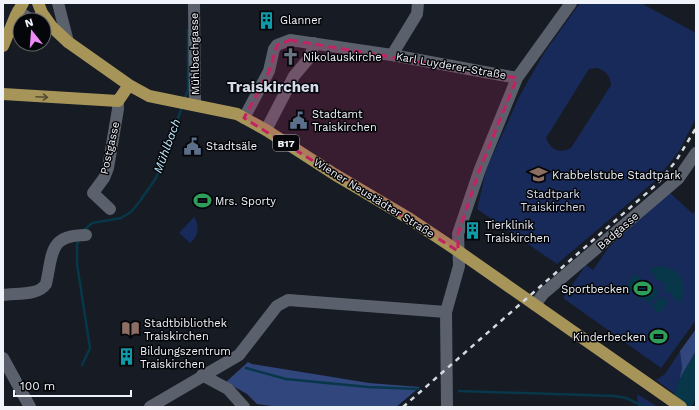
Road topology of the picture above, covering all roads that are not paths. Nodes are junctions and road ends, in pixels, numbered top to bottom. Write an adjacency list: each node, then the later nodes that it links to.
1 (58, 3): 7 (street)
2 (194, 3): 15 (street, Mühlbachgasse)
3 (418, 3): 10 (street)
4 (571, 3): 11 (street)
5 (20, 7): 9 (main road)
6 (52, 30): 7 (main road, Wiener Neustädter Straße / B17)
7 (68, 42): 12 (main road, Wiener Neustädter Straße / B17)
8 (314, 43): 10 (street, Karl Luyderer-Straße); 16 (street, Karl Luyderer-Straße); 17 (street)
9 (3, 46)
10 (392, 55): 11 (street, Karl Luyderer-Straße)
11 (517, 78): 21 (street)
12 (129, 85): 14 (main road); 15 (main road, Wiener Neustädter Straße / B17)
13 (3, 94): 14 (main road, one-way to 14)
14 (118, 101): 19 (street, Postgasse)
15 (188, 104): 16 (main road, Wiener Neustädter Straße / B17)
16 (247, 113): 17 (main road, Wiener Neustädter Straße / B17)
17 (266, 130): 21 (main road, Wiener Neustädter Straße / B17)
18 (696, 153): 23 (street, Badgasse)
19 (110, 209)
20 (81, 235): 22 (street)
21 (458, 251): 23 (main road, Wiener Neustädter Straße / B17); 24 (street)
22 (3, 295)
23 (535, 305): 31 (main road, Wiener Neustädter Straße / B17)
24 (446, 312): 26 (street); 30 (street)
25 (3, 358): 27 (street)
26 (202, 375): 28 (street); 29 (street)
27 (30, 407)
28 (150, 407)
29 (244, 407)
30 (447, 407)
31 (681, 407)

